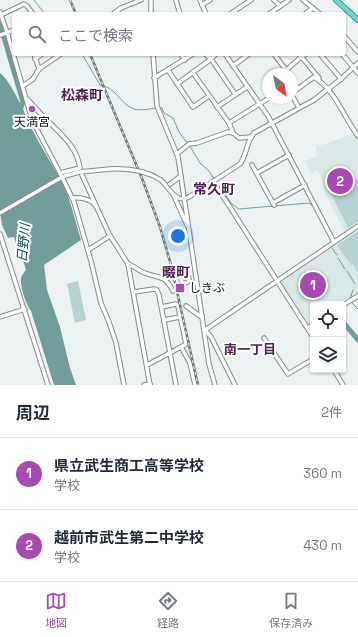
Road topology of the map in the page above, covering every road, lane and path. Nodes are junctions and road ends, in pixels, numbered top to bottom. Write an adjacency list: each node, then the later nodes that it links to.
1 (141, 0): 15 (street)
2 (151, 0): 16 (street)
3 (176, 0): 17 (street)
4 (200, 0): 11 (street)
5 (210, 0): 11 (street)
6 (251, 0): 19 (street)
7 (274, 0): 12 (street)
8 (289, 0): 12 (street)
9 (303, 0): 13 (street)
10 (336, 0): 24 (main road)
11 (202, 5): 18 (street)
12 (280, 6): 20 (street)
13 (313, 8): 21 (street); 22 (street)
14 (32, 12): 23 (street)
15 (116, 12)
16 (151, 12)
17 (179, 12)
18 (205, 12)
19 (233, 12)
20 (272, 12)
21 (308, 12)
22 (318, 12)
23 (1, 13): 26 (street)
24 (358, 20)
25 (12, 31): 26 (street)
26 (7, 32): 27 (street); 29 (street)
27 (0, 35)
28 (346, 38): 30 (street)
29 (12, 49)
30 (358, 52)
31 (14, 56): 63 (street)
32 (34, 56): 47 (street)
33 (39, 56): 47 (street)
34 (58, 56): 55 (street)
35 (153, 56): 59 (street)
36 (182, 56): 49 (street)
37 (190, 56): 49 (street)
38 (207, 56): 48 (street)
39 (214, 56): 48 (street)
40 (226, 56): 51 (street)
41 (246, 56): 51 (street)
42 (276, 56): 52 (street)
43 (299, 56): 53 (street)
44 (301, 56): 61 (street)
45 (322, 56): 60 (street)
46 (344, 56): 54 (street)
47 (35, 59): 55 (street)
48 (211, 59): 57 (street); 67 (street)
49 (185, 60): 56 (street)
50 (358, 63): 54 (street)
51 (233, 66): 64 (street)
52 (284, 68)
53 (288, 68)
54 (353, 68): 58 (street); 60 (street)
55 (39, 69): 63 (street)
56 (168, 70): 59 (street); 62 (street)
57 (193, 73): 62 (street); 68 (street)
58 (358, 73)
59 (154, 78): 80 (street)
60 (341, 79): 66 (street)
61 (322, 82): 65 (street); 66 (street)
62 (177, 84): 68 (street)
63 (23, 86): 69 (street)
64 (247, 87): 67 (street); 72 (street)
65 (298, 89)
66 (328, 89): 74 (street); 78 (street)
67 (235, 94): 73 (street)
68 (209, 96): 73 (street)
69 (26, 98): 85 (street); 85 (street)
70 (262, 103): 72 (street)
71 (297, 104): 74 (street)
72 (259, 105): 75 (street); 76 (street)
73 (217, 107): 75 (street)
74 (299, 108): 76 (street)
75 (229, 123): 77 (street)
76 (271, 123): 79 (street); 81 (street)
77 (233, 133): 79 (street); 80 (street)
78 (358, 136)
79 (251, 137): 87 (street)
80 (177, 154): 86 (street)
81 (289, 155): 83 (street); 89 (street)
82 (252, 165): 83 (street)
83 (257, 173): 89 (street)
84 (82, 175): 93 (street)
85 (61, 176): 90 (street, bridge); 91 (street); 94 (street)
86 (181, 176): 88 (street); 92 (street)
87 (214, 181): 92 (street); 104 (street)
88 (170, 184)
89 (305, 185): 99 (street)
90 (174, 195): 92 (street); 96 (street)
91 (72, 198): 93 (street); 100 (street)
92 (184, 199): 96 (street)
93 (96, 206): 98 (street)
94 (0, 213)
95 (358, 226): 99 (street)
96 (189, 228): 102 (street)
97 (0, 234): 111 (street)
98 (110, 236): 100 (street); 101 (street)
99 (334, 242): 104 (street)
100 (88, 250): 127 (street)
101 (128, 264): 105 (street); 106 (street)
102 (196, 276): 103 (street); 112 (street)
103 (190, 278)
104 (278, 280): 116 (street); 117 (street)
105 (174, 291)
106 (134, 292): 110 (street); 123 (street)
107 (358, 296): 108 (street)
108 (346, 303)
109 (186, 306): 112 (street)
110 (162, 307): 113 (street); 115 (street)
111 (25, 309): 114 (street); 126 (street)
112 (202, 316): 117 (street)
113 (180, 317): 115 (street); 120 (street)
114 (0, 318)
115 (164, 320): 121 (street)
116 (308, 328): 118 (street)
117 (204, 330): 131 (street); 132 (street)
118 (310, 332)
119 (264, 338): 122 (street)
120 (181, 347): 121 (street); 130 (street)
121 (170, 353): 123 (street); 129 (street)
122 (310, 361)
123 (147, 365): 125 (street)
124 (336, 373): 133 (street)
125 (150, 384): 128 (street)
126 (48, 385)
127 (124, 385)
128 (144, 385)
129 (176, 385)
130 (195, 385)
131 (215, 385)
132 (235, 385)
133 (343, 385)

